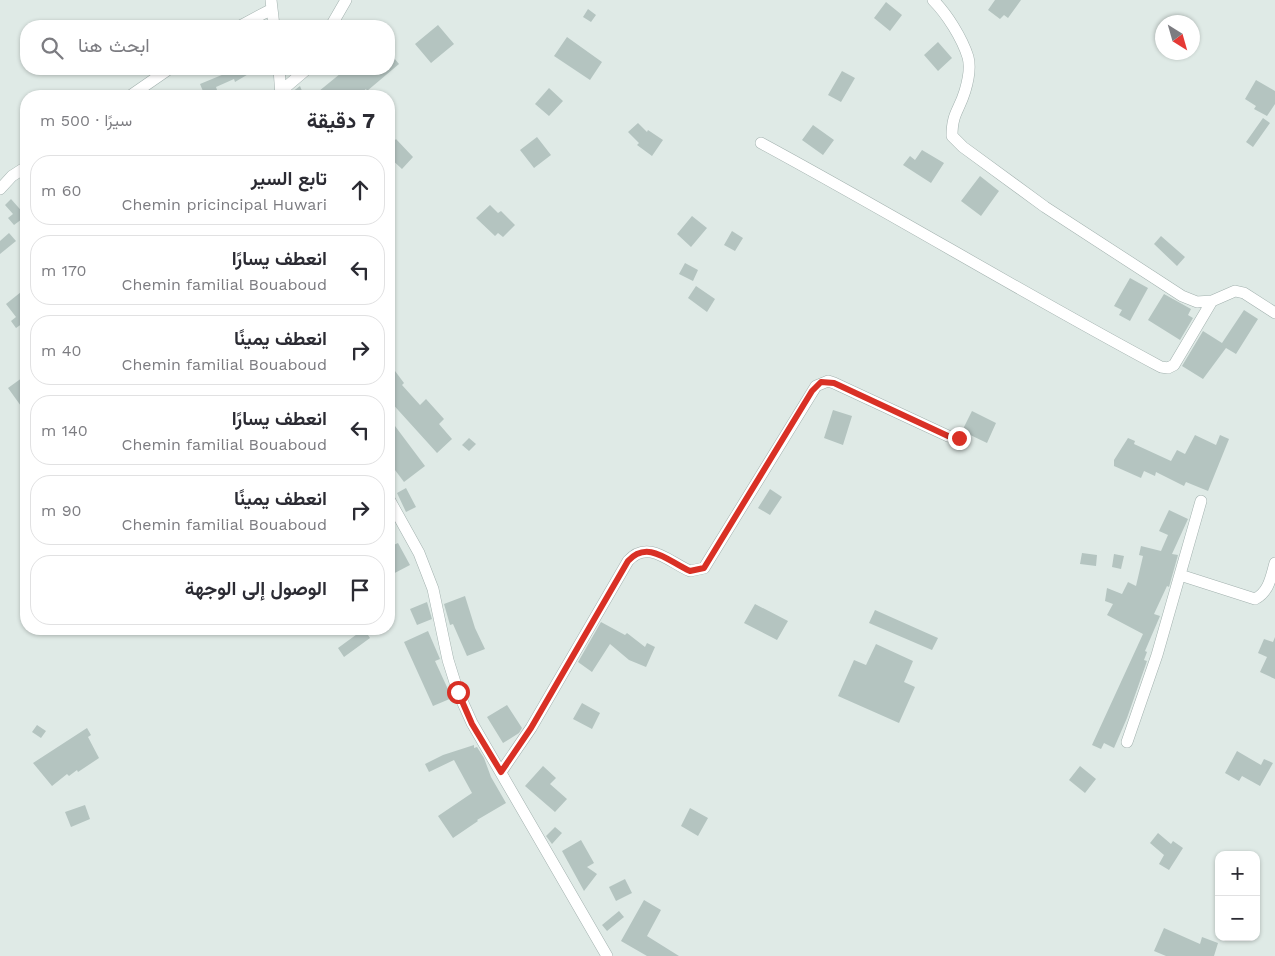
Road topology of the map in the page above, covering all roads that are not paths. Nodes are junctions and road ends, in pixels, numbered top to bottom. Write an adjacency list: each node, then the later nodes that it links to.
1 (346, 0): 6 (street)
2 (933, 0): 16 (street)
3 (271, 4): 4 (street); 5 (street)
4 (248, 20)
5 (273, 20)
6 (334, 20)
7 (160, 75): 10 (street)
8 (279, 75): 11 (street)
9 (301, 75): 12 (street)
10 (139, 90)
11 (280, 90)
12 (284, 90)
13 (761, 143): 16 (street)
14 (20, 171): 15 (street)
15 (0, 189)
16 (1212, 301): 17 (street)
17 (1275, 313)
18 (959, 438): 24 (street)
19 (1201, 501): 22 (street)
20 (395, 510): 24 (street)
21 (1275, 563): 22 (street)
22 (1180, 575): 23 (street)
23 (1127, 742)
24 (501, 772): 25 (street)
25 (607, 956)

